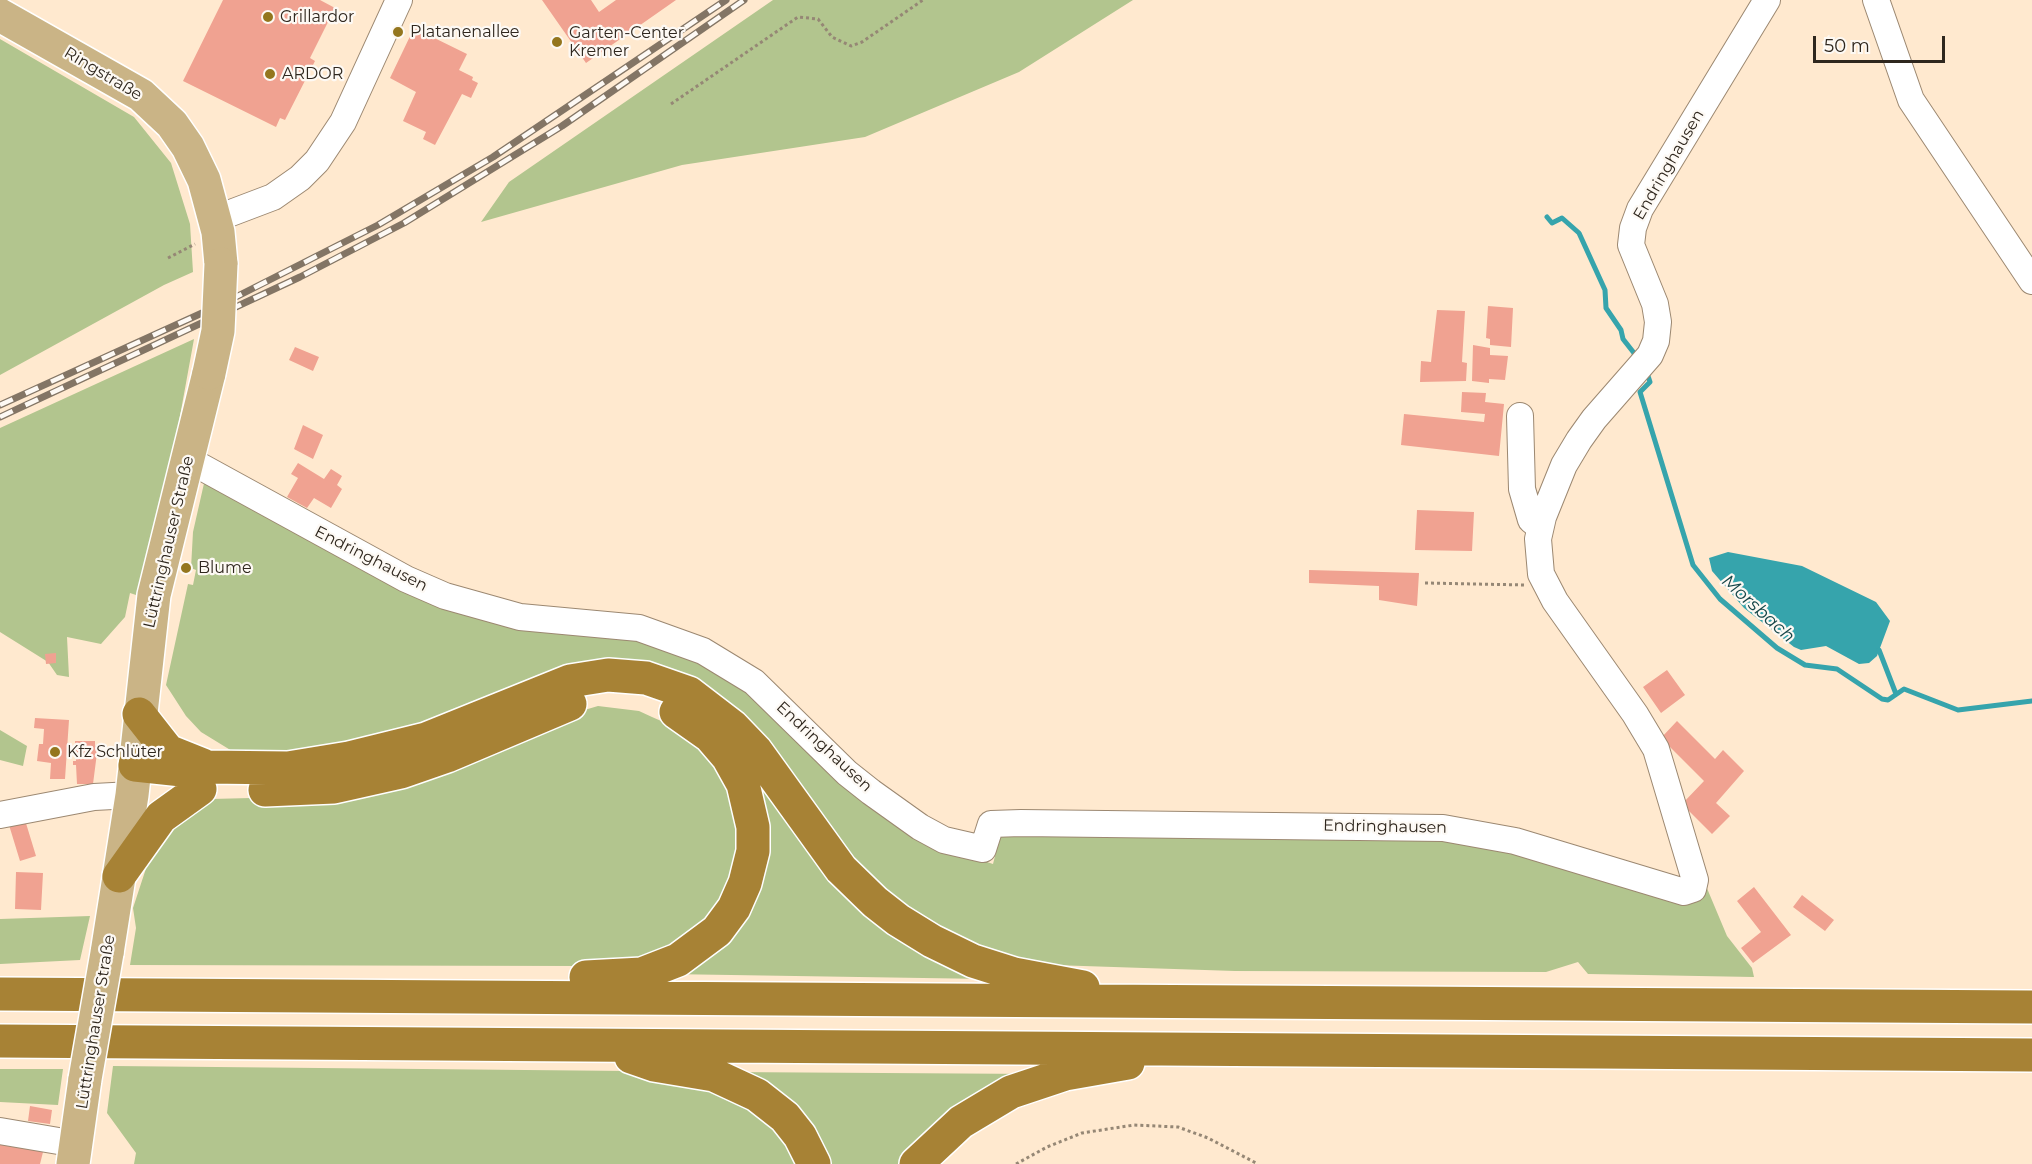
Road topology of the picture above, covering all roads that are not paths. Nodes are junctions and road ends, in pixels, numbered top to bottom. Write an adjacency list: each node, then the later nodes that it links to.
1 (399, 0): 5 (street)
2 (1767, 0): 9 (street, Endringhausen)
3 (1876, 0): 6 (street)
4 (0, 15): 5 (main road, Ringstraße)
5 (205, 231): 8 (main road, Lüttringhauser Straße, bridge)
6 (2032, 281)
7 (1520, 416): 9 (street)
8 (187, 459): 9 (street, Endringhausen); 10 (main road, Lüttringhauser Straße)
9 (1540, 527)
10 (140, 714): 11 (highway); 12 (main road, Lüttringhauser Straße)
11 (204, 778): 12 (highway); 14 (highway); 16 (highway); 17 (highway)
12 (133, 781): 13 (street); 14 (main road, Lüttringhauser Straße)
13 (0, 815)
14 (119, 876): 24 (main road, Lüttringhauser Straße, bridge)
15 (0, 994): 16 (highway)
16 (489, 997): 17 (highway)
17 (1168, 1003): 18 (highway)
18 (2032, 1007)
19 (0, 1041): 20 (highway)
20 (592, 1044): 21 (highway); 25 (highway)
21 (1193, 1049): 22 (highway); 26 (highway)
22 (2032, 1055)
23 (0, 1131): 24 (street)
24 (75, 1154)
25 (814, 1164)
26 (916, 1164)

